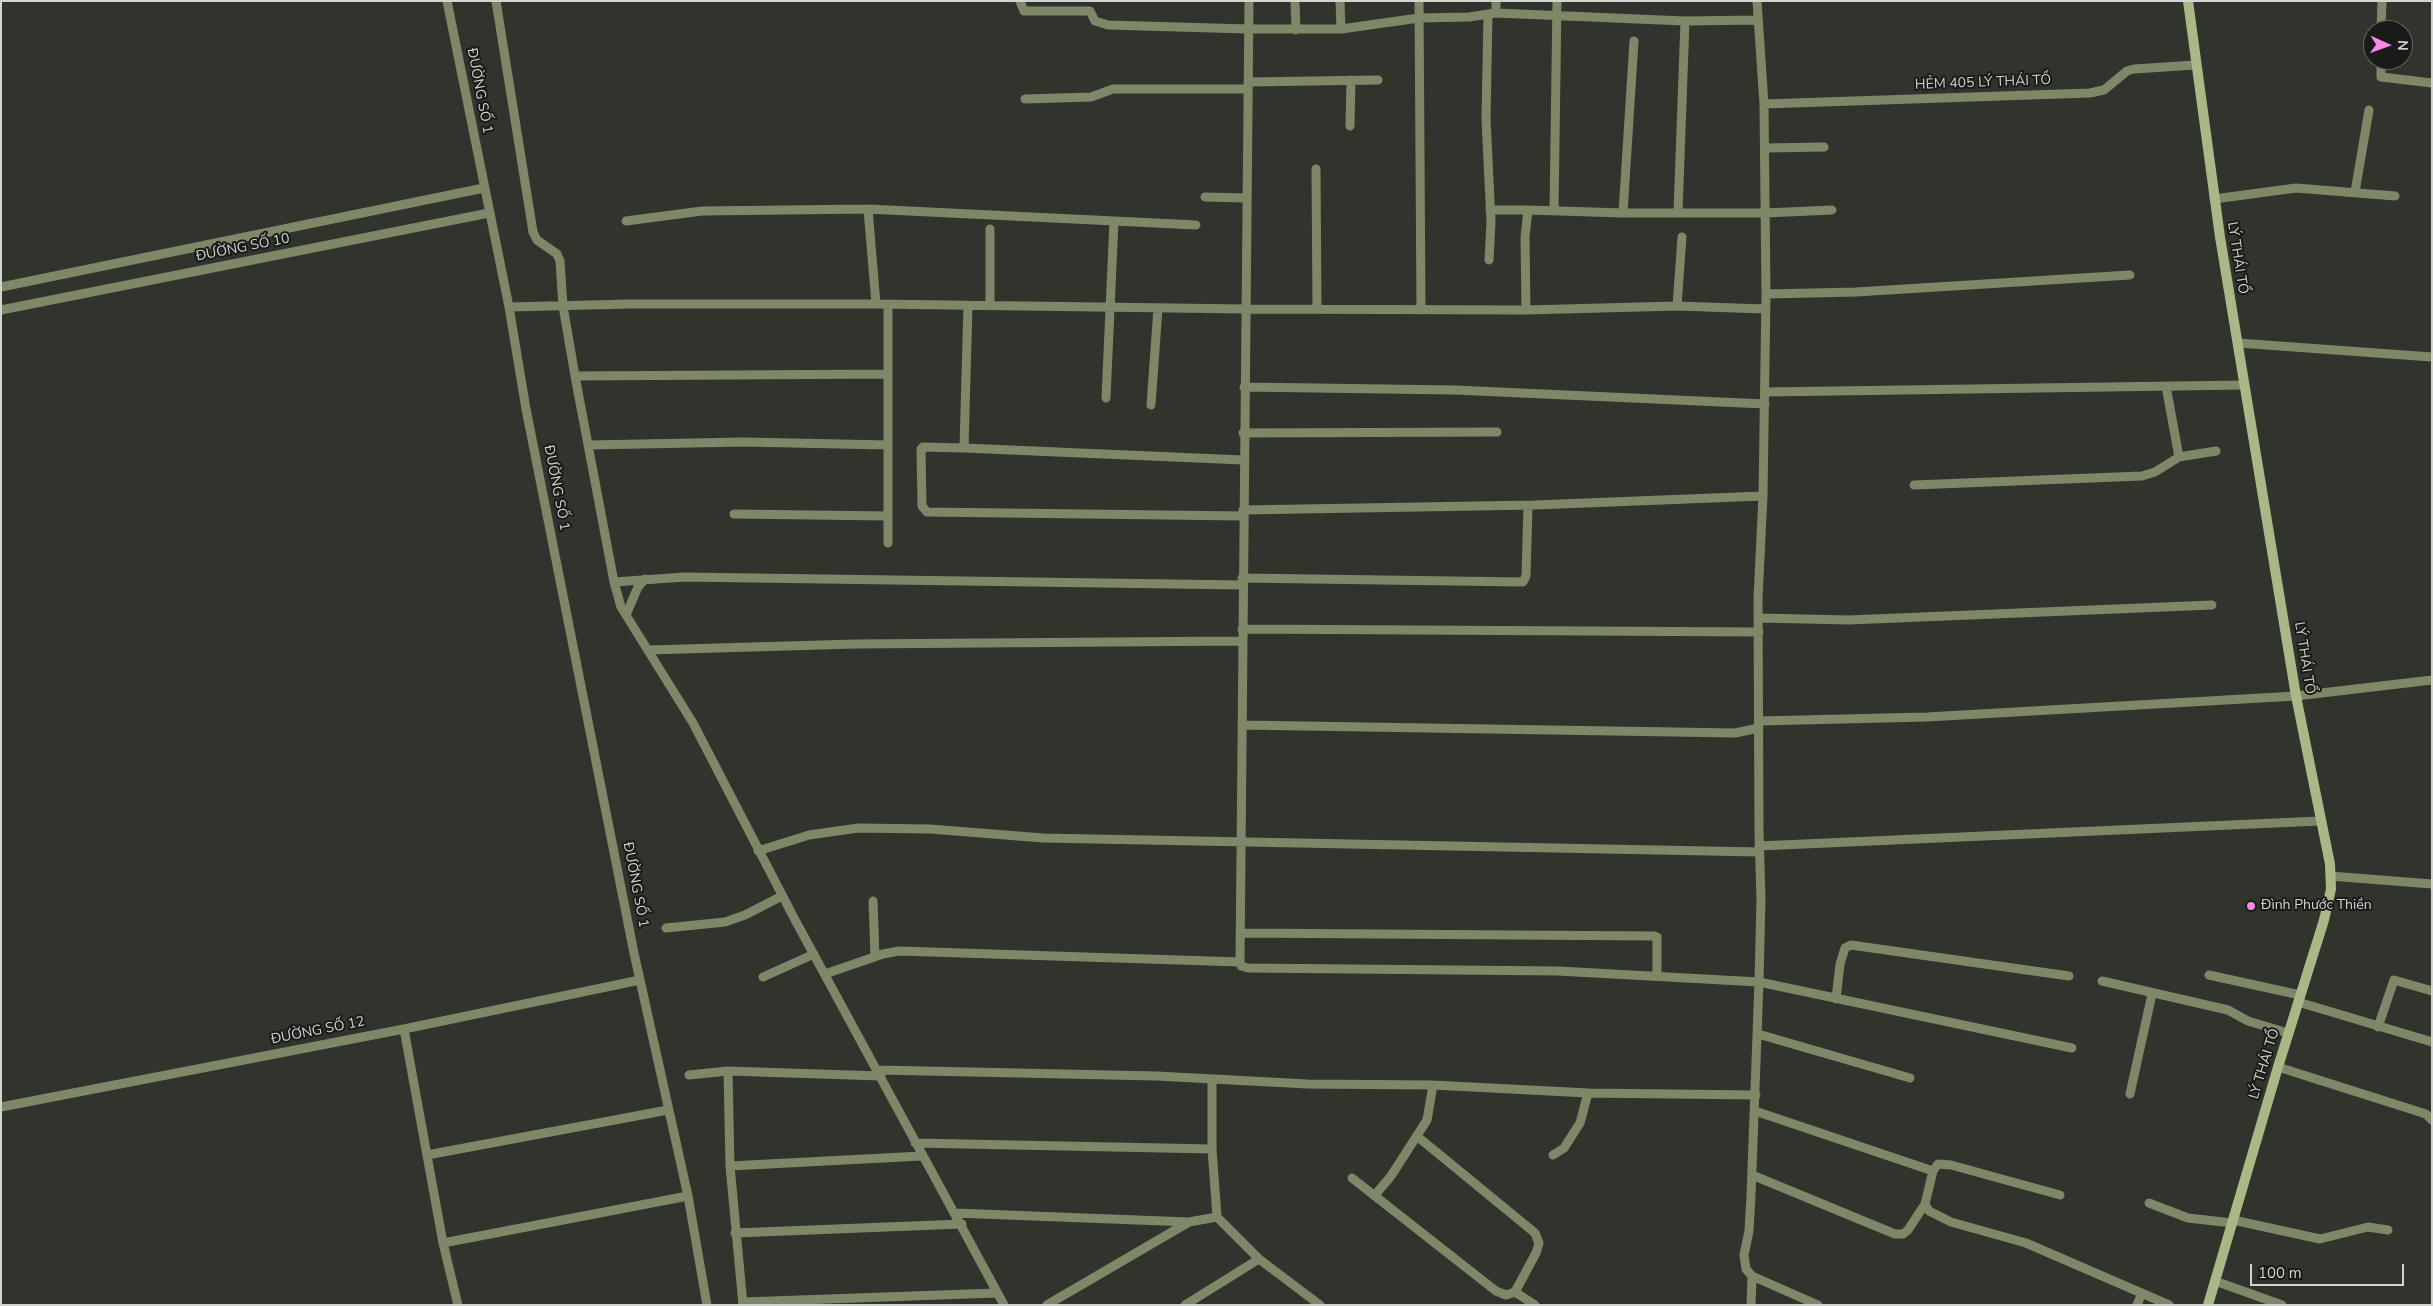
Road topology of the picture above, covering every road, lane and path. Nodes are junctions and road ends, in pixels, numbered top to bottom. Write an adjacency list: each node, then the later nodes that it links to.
1 (447, 1): 38 (street, ĐƯỜNG SỐ 1)
2 (496, 1): 64 (street)
3 (1020, 1): 14 (street)
4 (1090, 1): 14 (street)
5 (1249, 1): 21 (street)
6 (1295, 1): 23 (street)
7 (1340, 1): 22 (street)
8 (1419, 1): 17 (street)
9 (1496, 1): 15 (street)
10 (1557, 1): 16 (street)
11 (1757, 1): 18 (street)
12 (2188, 1): 25 (main road, LÝ THÁI TỔ)
13 (2382, 1): 19 (street)
14 (1090, 12): 21 (street)
15 (1492, 14): 16 (street); 17 (street); 45 (street)
16 (1557, 16): 20 (street); 48 (street)
17 (1419, 18): 22 (street); 75 (street)
18 (1758, 20): 20 (street); 32 (street)
19 (2381, 20)
20 (1685, 21): 49 (street)
21 (1248, 29): 23 (street); 30 (street)
22 (1341, 29): 23 (street)
23 (1296, 30)
24 (1634, 41): 52 (street)
25 (2195, 65): 32 (street, HẺM 405 LÝ THÁI TỔ); 43 (main road, LÝ THÁI TỔ)
26 (2381, 70): 29 (street)
27 (1351, 80): 28 (street); 30 (street); 34 (street)
28 (1378, 80)
29 (2432, 83)
30 (1248, 85): 31 (street); 42 (street)
31 (1025, 99)
32 (1764, 104): 36 (street)
33 (2368, 110): 39 (street)
34 (1350, 126)
35 (1824, 147): 36 (street)
36 (1765, 148): 51 (street)
37 (1316, 169): 72 (street)
38 (484, 188): 50 (street, ĐƯỜNG SỐ 1); 60 (street, ĐƯỜNG SỐ 10)
39 (2355, 192): 40 (street); 43 (street)
40 (2395, 196)
41 (1205, 197): 42 (street)
42 (1246, 198): 71 (street)
43 (2214, 199): 77 (main road, LÝ THÁI TỔ)
44 (868, 209): 53 (street); 54 (street); 62 (street)
45 (1490, 210): 46 (street); 58 (street)
46 (1528, 210): 48 (street); 76 (street)
47 (1832, 210): 51 (street)
48 (1554, 211): 52 (street)
49 (1678, 212): 51 (street); 52 (street)
50 (489, 213): 69 (street, ĐƯỜNG SỐ 1); 74 (street, ĐƯỜNG SỐ 10)
51 (1765, 213): 61 (street)
52 (1622, 214)
53 (626, 220)
54 (1114, 221): 55 (street); 68 (street)
55 (1196, 225)
56 (990, 229): 66 (street)
57 (1682, 237): 67 (street)
58 (1489, 260)
59 (2130, 275): 61 (street)
60 (1, 287)
61 (1766, 294): 73 (street)
62 (876, 304): 63 (street); 64 (street)
63 (888, 305): 65 (street); 79 (street)
64 (563, 306): 69 (street); 80 (street)
65 (968, 306): 66 (street); 92 (street)
66 (990, 306): 68 (street)
67 (1677, 306): 73 (street); 76 (street)
68 (1111, 307): 70 (street); 85 (street)
69 (509, 308): 135 (street, ĐƯỜNG SỐ 1)
70 (1158, 308): 71 (street); 87 (street)
71 (1245, 309): 72 (street); 83 (street)
72 (1316, 309): 75 (street)
73 (1765, 309): 84 (street)
74 (1, 310)
75 (1421, 310): 76 (street)
76 (1526, 310)
77 (2238, 343): 78 (street); 81 (main road, LÝ THÁI TỔ)
78 (2432, 357)
79 (888, 374): 80 (street); 91 (street)
80 (575, 376): 90 (street)
81 (2244, 385): 82 (street); 114 (main road, LÝ THÁI TỔ)
82 (2166, 386): 84 (street); 94 (street)
83 (1244, 387): 86 (street); 89 (street)
84 (1765, 392): 86 (street)
85 (1106, 398)
86 (1764, 404): 97 (street)
87 (1151, 405)
88 (1497, 432): 89 (street)
89 (1244, 433): 95 (street)
90 (589, 445): 91 (street); 104 (street)
91 (888, 445): 101 (street)
92 (964, 448): 95 (street); 99 (street)
93 (2216, 451): 94 (street)
94 (2179, 457): 96 (street)
95 (1243, 460): 99 (street)
96 (1914, 486)
97 (1763, 496): 98 (street); 108 (street)
98 (1528, 506): 99 (street); 105 (street)
99 (1243, 513): 105 (street)
100 (734, 514): 101 (street)
101 (888, 516): 102 (street)
102 (888, 543)
103 (645, 579): 104 (street); 105 (street); 107 (street)
104 (614, 582): 107 (street)
105 (1242, 582): 109 (street)
106 (2212, 605): 108 (street)
107 (626, 615): 112 (street)
108 (1759, 618): 110 (street)
109 (1242, 629): 110 (street); 111 (street)
110 (1759, 632): 115 (street)
111 (1241, 641): 112 (street); 116 (street)
112 (649, 650): 120 (street)
113 (2432, 680): 114 (street)
114 (2296, 696): 115 (street); 117 (main road, LÝ THÁI TỔ)
115 (1759, 724): 116 (street); 119 (street)
116 (1242, 725): 118 (street)
117 (2320, 821): 119 (street); 121 (main road, LÝ THÁI TỔ)
118 (1241, 841): 119 (street); 120 (street); 126 (street)
119 (1759, 849): 137 (street)
120 (758, 851): 123 (street)
121 (2330, 876): 122 (street); 141 (main road, LÝ THÁI TỔ)
122 (2432, 884)
123 (782, 896): 125 (street); 127 (street)
124 (873, 901): 128 (street)
125 (666, 928)
126 (1240, 933): 129 (street); 132 (street)
127 (814, 954): 130 (street); 134 (street)
128 (875, 957): 129 (street); 130 (street)
129 (1240, 962): 132 (street)
130 (825, 974): 150 (street)
131 (2209, 975): 141 (street)
132 (1657, 976): 137 (street)
133 (2069, 976): 140 (street)
134 (763, 977)
135 (640, 980): 143 (street, ĐƯỜNG SỐ 12); 159 (street, ĐƯỜNG SỐ 1)
136 (2102, 981): 139 (street)
137 (1759, 982): 140 (street); 145 (street)
138 (2432, 991): 142 (street)
139 (2152, 994): 144 (street); 156 (street)
140 (1836, 999): 147 (street)
141 (2299, 999): 142 (street); 144 (main road, LÝ THÁI TỔ)
142 (2378, 1027): 146 (street)
143 (404, 1029): 158 (street, ĐƯỜNG SỐ 12); 165 (street)
144 (2288, 1033): 148 (main road, LÝ THÁI TỔ)
145 (1758, 1034): 152 (street); 157 (street)
146 (2432, 1042)
147 (2072, 1048)
148 (2278, 1067): 161 (street); 179 (main road, LÝ THÁI TỔ)
149 (728, 1071): 150 (street); 151 (street); 168 (street)
150 (879, 1073): 153 (street); 163 (street)
151 (689, 1075)
152 (1910, 1078)
153 (1212, 1079): 154 (street); 164 (street)
154 (1434, 1085): 155 (street); 162 (street)
155 (1588, 1093): 157 (street); 166 (street)
156 (2130, 1094)
157 (1756, 1095): 160 (street)
158 (1, 1107)
159 (668, 1110): 165 (street); 174 (street, ĐƯỜNG SỐ 1)
160 (1755, 1110): 169 (street); 170 (street)
161 (2432, 1120)
162 (1418, 1136): 172 (street); 188 (street)
163 (916, 1143): 164 (street); 167 (street)
164 (1212, 1149): 178 (street)
165 (427, 1155): 184 (street)
166 (1554, 1155)
167 (922, 1156): 168 (street); 177 (street)
168 (730, 1166): 183 (street)
169 (1933, 1171): 173 (street); 176 (street)
170 (1752, 1175): 176 (street); 186 (street)
171 (1352, 1178): 172 (street)
172 (1375, 1195): 188 (street)
173 (2060, 1195)
174 (688, 1196): 184 (street); 193 (street, ĐƯỜNG SỐ 1)
175 (2149, 1203): 179 (street)
176 (1925, 1204): 190 (street)
177 (955, 1213): 180 (street); 181 (street)
178 (1218, 1217): 180 (street); 185 (street)
179 (2232, 1221): 182 (street); 187 (main road, LÝ THÁI TỔ)
180 (1189, 1222): 195 (street)
181 (962, 1224): 183 (street); 189 (street)
182 (2388, 1230)
183 (735, 1233): 191 (street)
184 (443, 1242): 192 (street)
185 (1259, 1259): 196 (street); 197 (street)
186 (1752, 1276): 199 (street); 200 (street)
187 (2215, 1281): 203 (main road, LÝ THÁI TỔ); 204 (street)
188 (1515, 1292): 198 (street)
189 (997, 1293): 191 (street); 194 (street)
190 (2142, 1293): 201 (street); 202 (street)
191 (743, 1303)
192 (458, 1305)
193 (707, 1305)
194 (1004, 1305)
195 (1047, 1305)
196 (1185, 1305)
197 (1320, 1305)
198 (1535, 1305)
199 (1751, 1305)
200 (1818, 1305)
201 (2137, 1305)
202 (2169, 1305)
203 (2208, 1305)
204 (2282, 1305)

